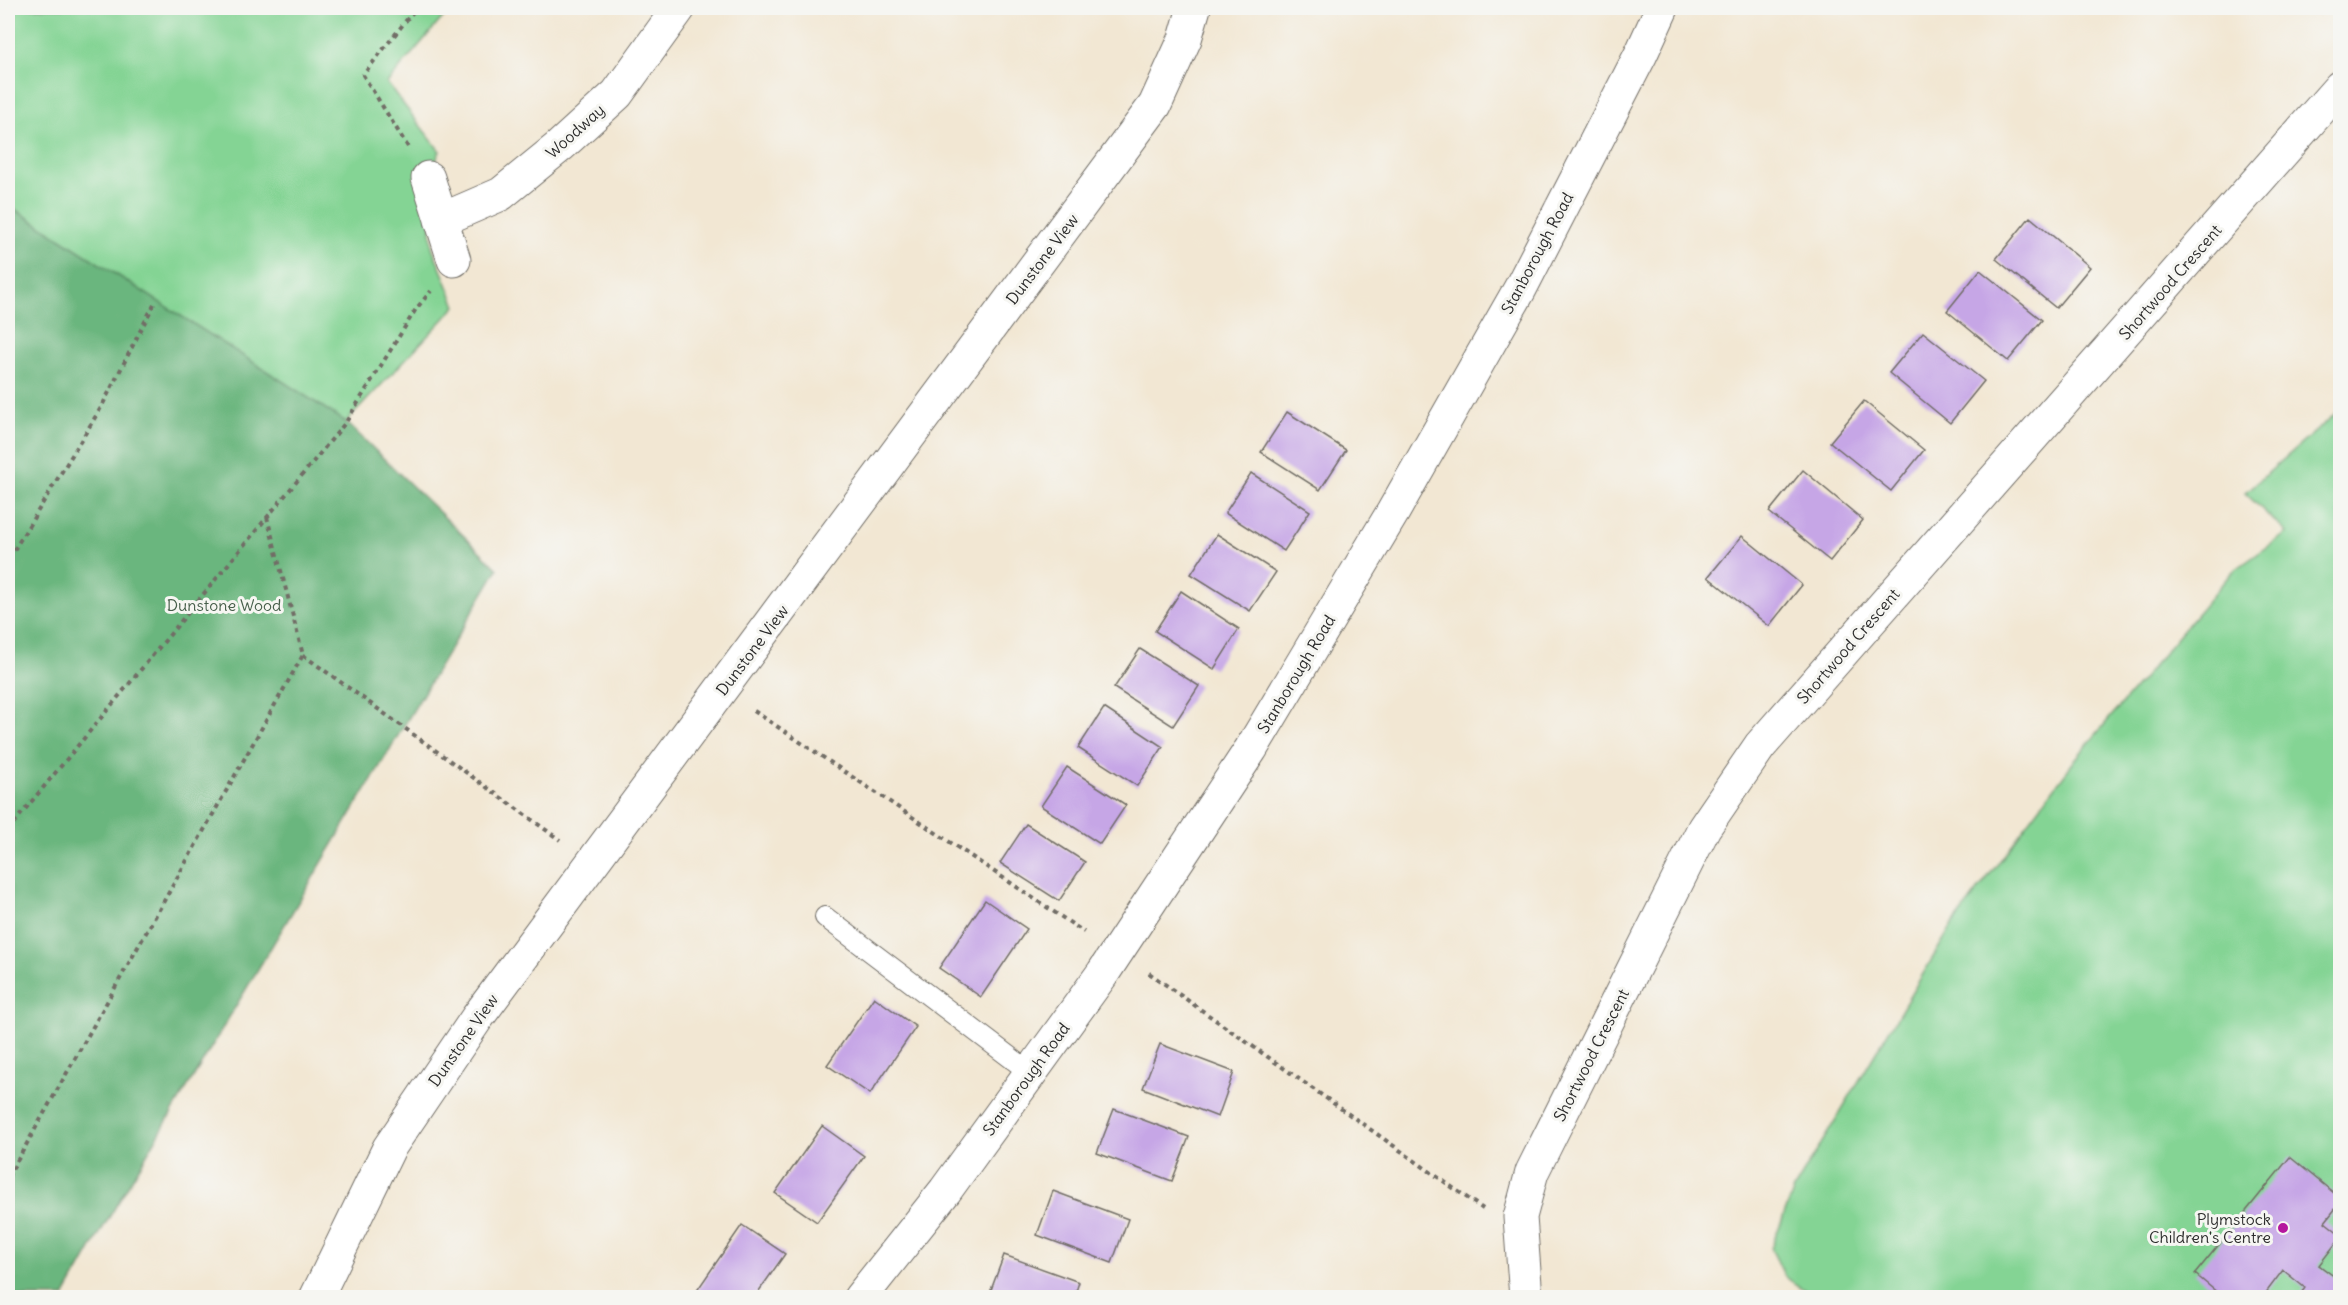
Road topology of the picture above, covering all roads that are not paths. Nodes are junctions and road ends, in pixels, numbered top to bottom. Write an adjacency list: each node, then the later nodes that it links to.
1 (679, 8): 6 (street, Woodway)
2 (1194, 8): 10 (street, Dunstone View)
3 (1662, 8): 9 (street, Stanborough Road)
4 (2340, 87): 12 (street, Shortwood Crescent)
5 (428, 178): 6 (street)
6 (441, 219): 7 (street)
7 (454, 260)
8 (825, 917): 9 (lane)
9 (1031, 1073): 11 (street, Stanborough Road)
10 (316, 1298)
11 (860, 1298)
12 (1526, 1298)

